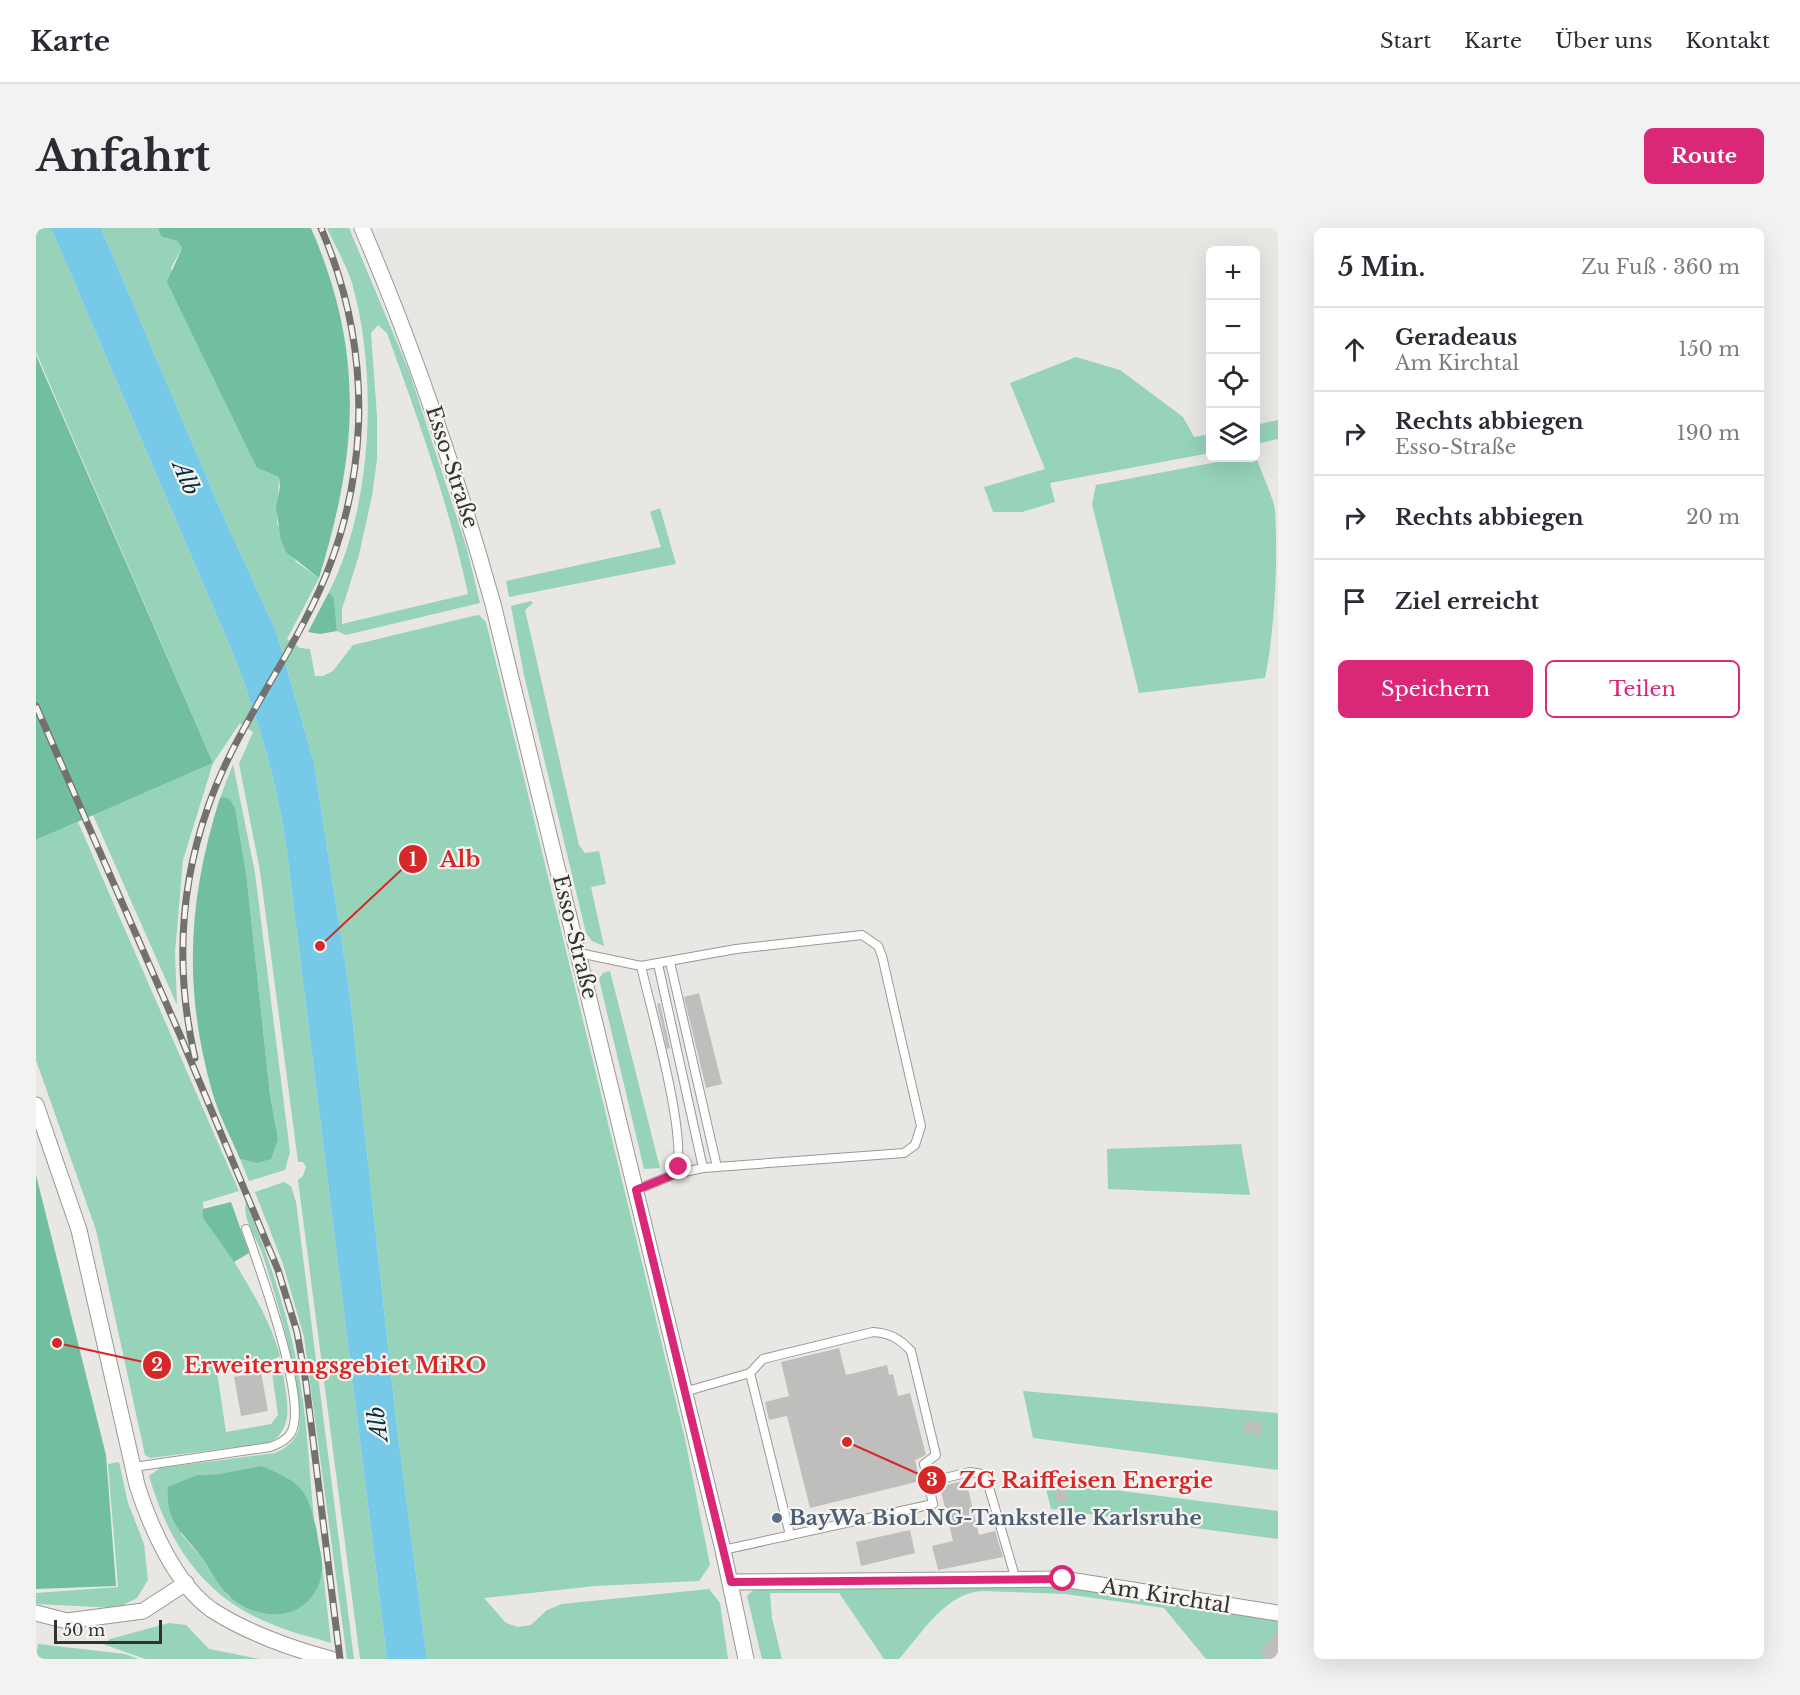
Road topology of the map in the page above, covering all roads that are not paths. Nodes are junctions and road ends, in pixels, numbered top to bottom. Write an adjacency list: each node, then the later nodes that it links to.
1 (362, 228): 2 (street, Esso-Straße)
2 (579, 953): 5 (lane); 10 (street, Esso-Straße)
3 (670, 962): 4 (lane); 7 (lane); 7 (lane)
4 (658, 964): 5 (lane); 8 (lane)
5 (640, 966): 9 (lane)
6 (36, 1105): 14 (street)
7 (717, 1167): 8 (lane)
8 (703, 1168): 9 (lane)
9 (675, 1174): 10 (lane)
10 (636, 1190): 13 (street, Esso-Straße)
11 (246, 1229): 14 (lane)
12 (750, 1373): 13 (lane); 15 (lane); 16 (lane)
13 (683, 1392): 17 (street, Esso-Straße)
14 (134, 1467): 20 (street)
15 (928, 1482): 16 (lane); 18 (lane)
16 (790, 1535): 17 (lane)
17 (723, 1550): 19 (street, Esso-Straße)
18 (1016, 1580): 19 (street, Am Kirchtal); 22 (street, Am Kirchtal)
19 (731, 1582): 24 (street, Esso-Straße)
20 (186, 1583): 21 (street); 23 (street)
21 (36, 1613)
22 (1278, 1613)
23 (329, 1658)
24 (746, 1659)

